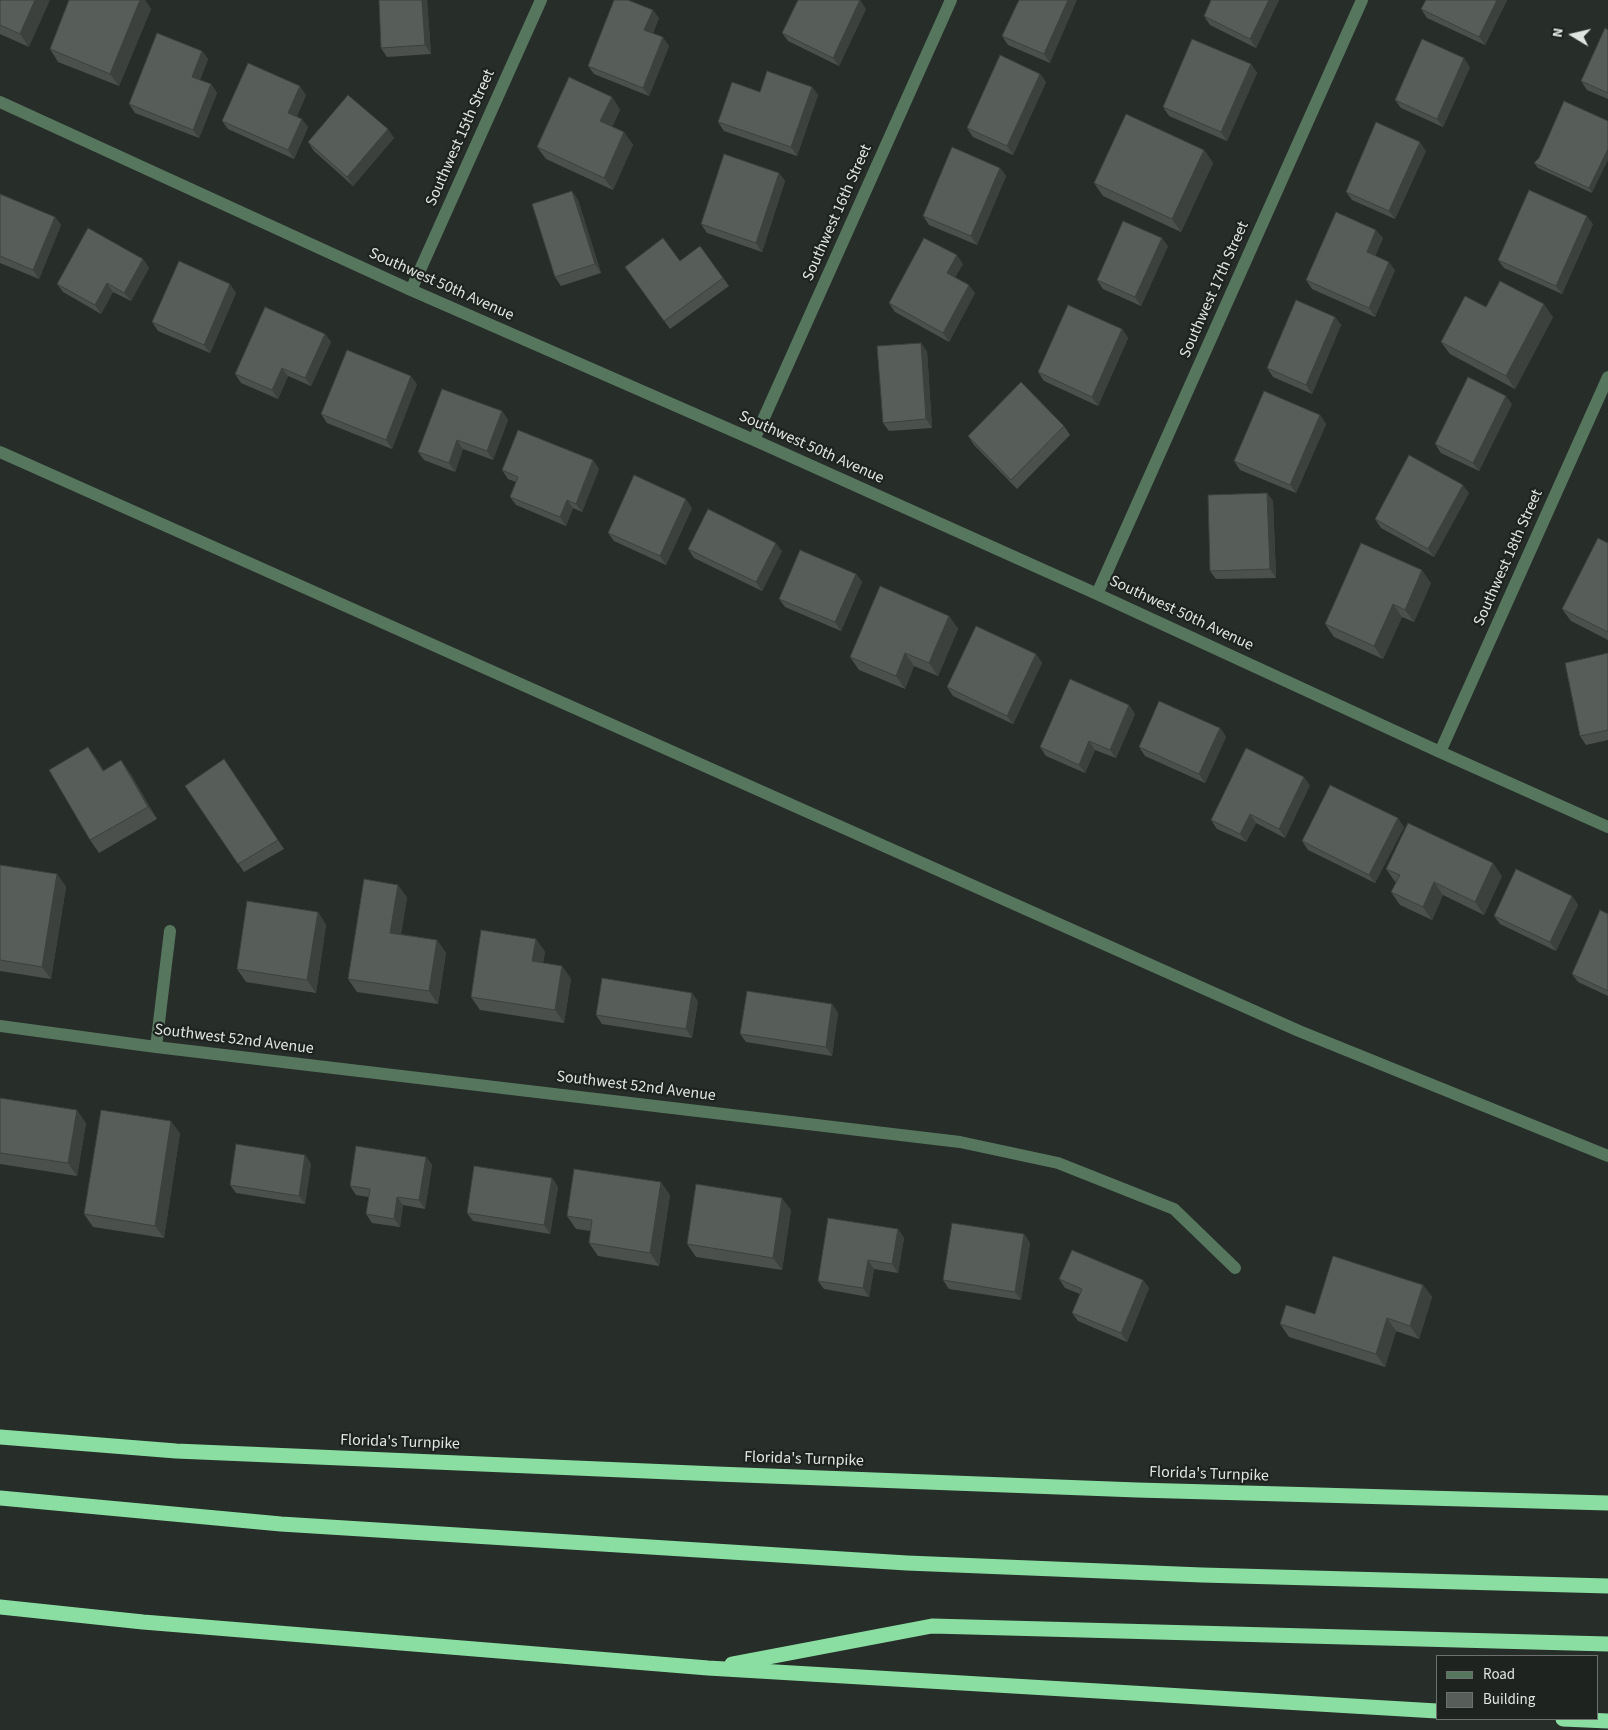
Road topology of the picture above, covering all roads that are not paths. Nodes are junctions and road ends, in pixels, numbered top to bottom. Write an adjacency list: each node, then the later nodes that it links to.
1 (541, 0): 5 (street, Southwest 15th Street)
2 (951, 0): 7 (street, Southwest 16th Street)
3 (1362, 0): 9 (street, Southwest 17th Street)
4 (0, 102): 5 (street, Southwest 50th Avenue)
5 (411, 290): 7 (street, Southwest 50th Avenue)
6 (1608, 377): 10 (street, Southwest 18th Street)
7 (754, 440): 9 (street, Southwest 50th Avenue)
8 (0, 452): 15 (street)
9 (1097, 594): 10 (street, Southwest 50th Avenue)
10 (1440, 752): 11 (street, Southwest 50th Avenue)
11 (1608, 827)
12 (170, 931): 14 (street)
13 (0, 1026): 14 (street, Southwest 52nd Avenue)
14 (156, 1047): 16 (street, Southwest 52nd Avenue)
15 (1608, 1156)
16 (1236, 1268)
17 (0, 1436): 19 (highway, Florida's Turnpike)
18 (0, 1498): 20 (highway)
19 (1608, 1503)
20 (1608, 1586)
21 (0, 1607): 23 (highway)
22 (1608, 1644): 23 (highway)
23 (708, 1668): 24 (highway)
24 (1436, 1711)
25 (1586, 1720): 26 (highway)
26 (1608, 1721)

